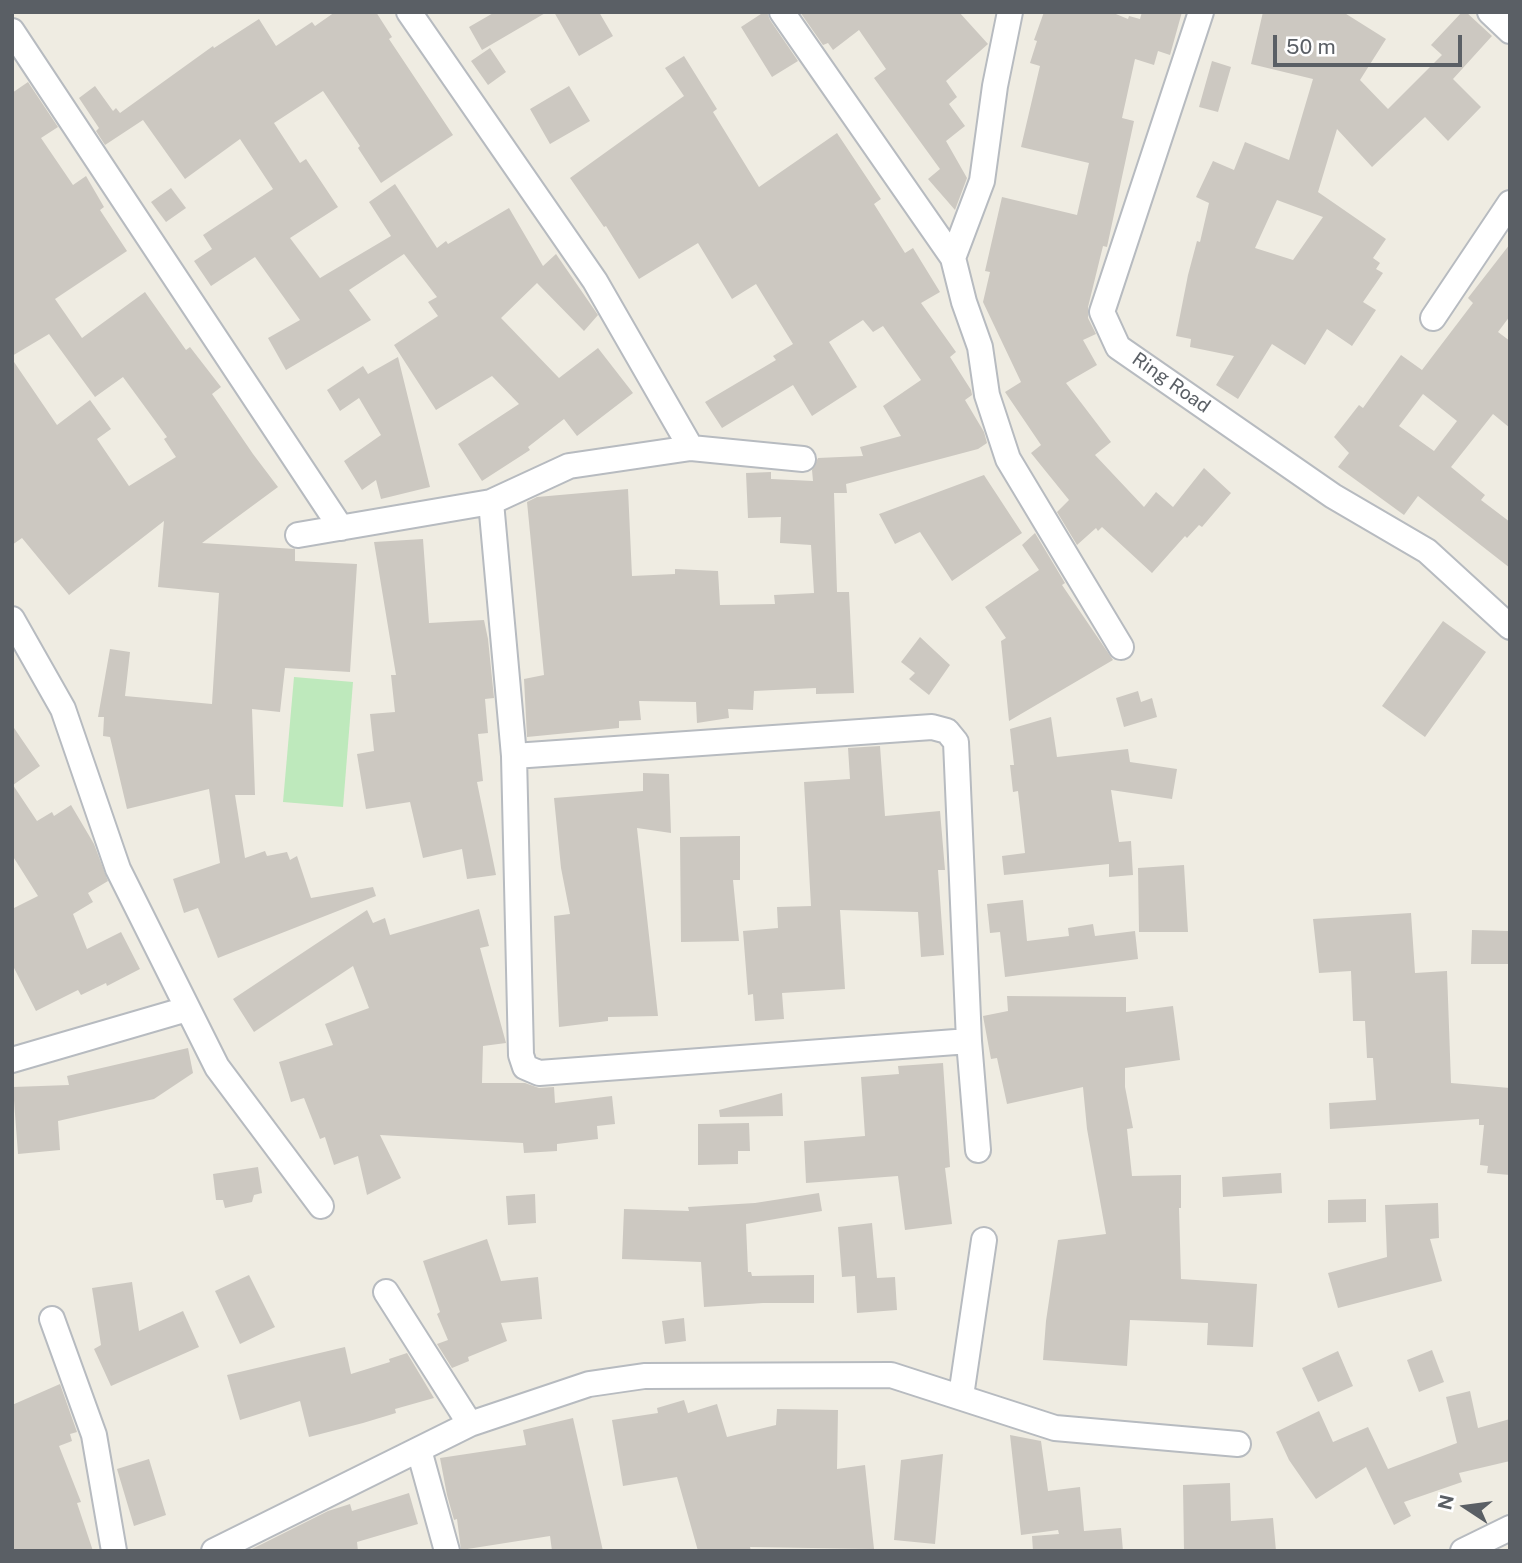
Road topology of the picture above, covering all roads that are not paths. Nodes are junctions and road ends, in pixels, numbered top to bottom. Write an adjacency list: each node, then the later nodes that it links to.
1 (409, 12): 11 (street)
2 (782, 12): 9 (street)
3 (1010, 12): 9 (street)
4 (1201, 12): 17 (street, Ring Road)
5 (1490, 12): 7 (street)
6 (12, 31): 14 (street)
7 (1510, 31)
8 (1510, 204): 10 (street)
9 (953, 258): 18 (street)
10 (1433, 318)
11 (691, 448): 12 (street); 13 (street)
12 (803, 458)
13 (491, 502): 14 (street); 19 (street)
14 (341, 528): 15 (street)
15 (298, 535)
16 (12, 619): 20 (street)
17 (1510, 626)
18 (1121, 647)
19 (514, 756): 21 (street); 21 (street)
20 (187, 1009): 22 (street); 24 (street)
21 (969, 1041): 23 (street)
22 (12, 1060)
23 (978, 1150)
24 (321, 1206)
25 (985, 1240): 28 (street)
26 (386, 1292): 29 (street)
27 (52, 1320): 33 (street)
28 (961, 1396): 29 (street); 30 (street)
29 (470, 1424): 31 (street)
30 (1238, 1444)
31 (419, 1450): 34 (street); 35 (street)
32 (1510, 1528): 36 (street)
33 (114, 1551)
34 (214, 1551)
35 (447, 1551)
36 (1463, 1551)

